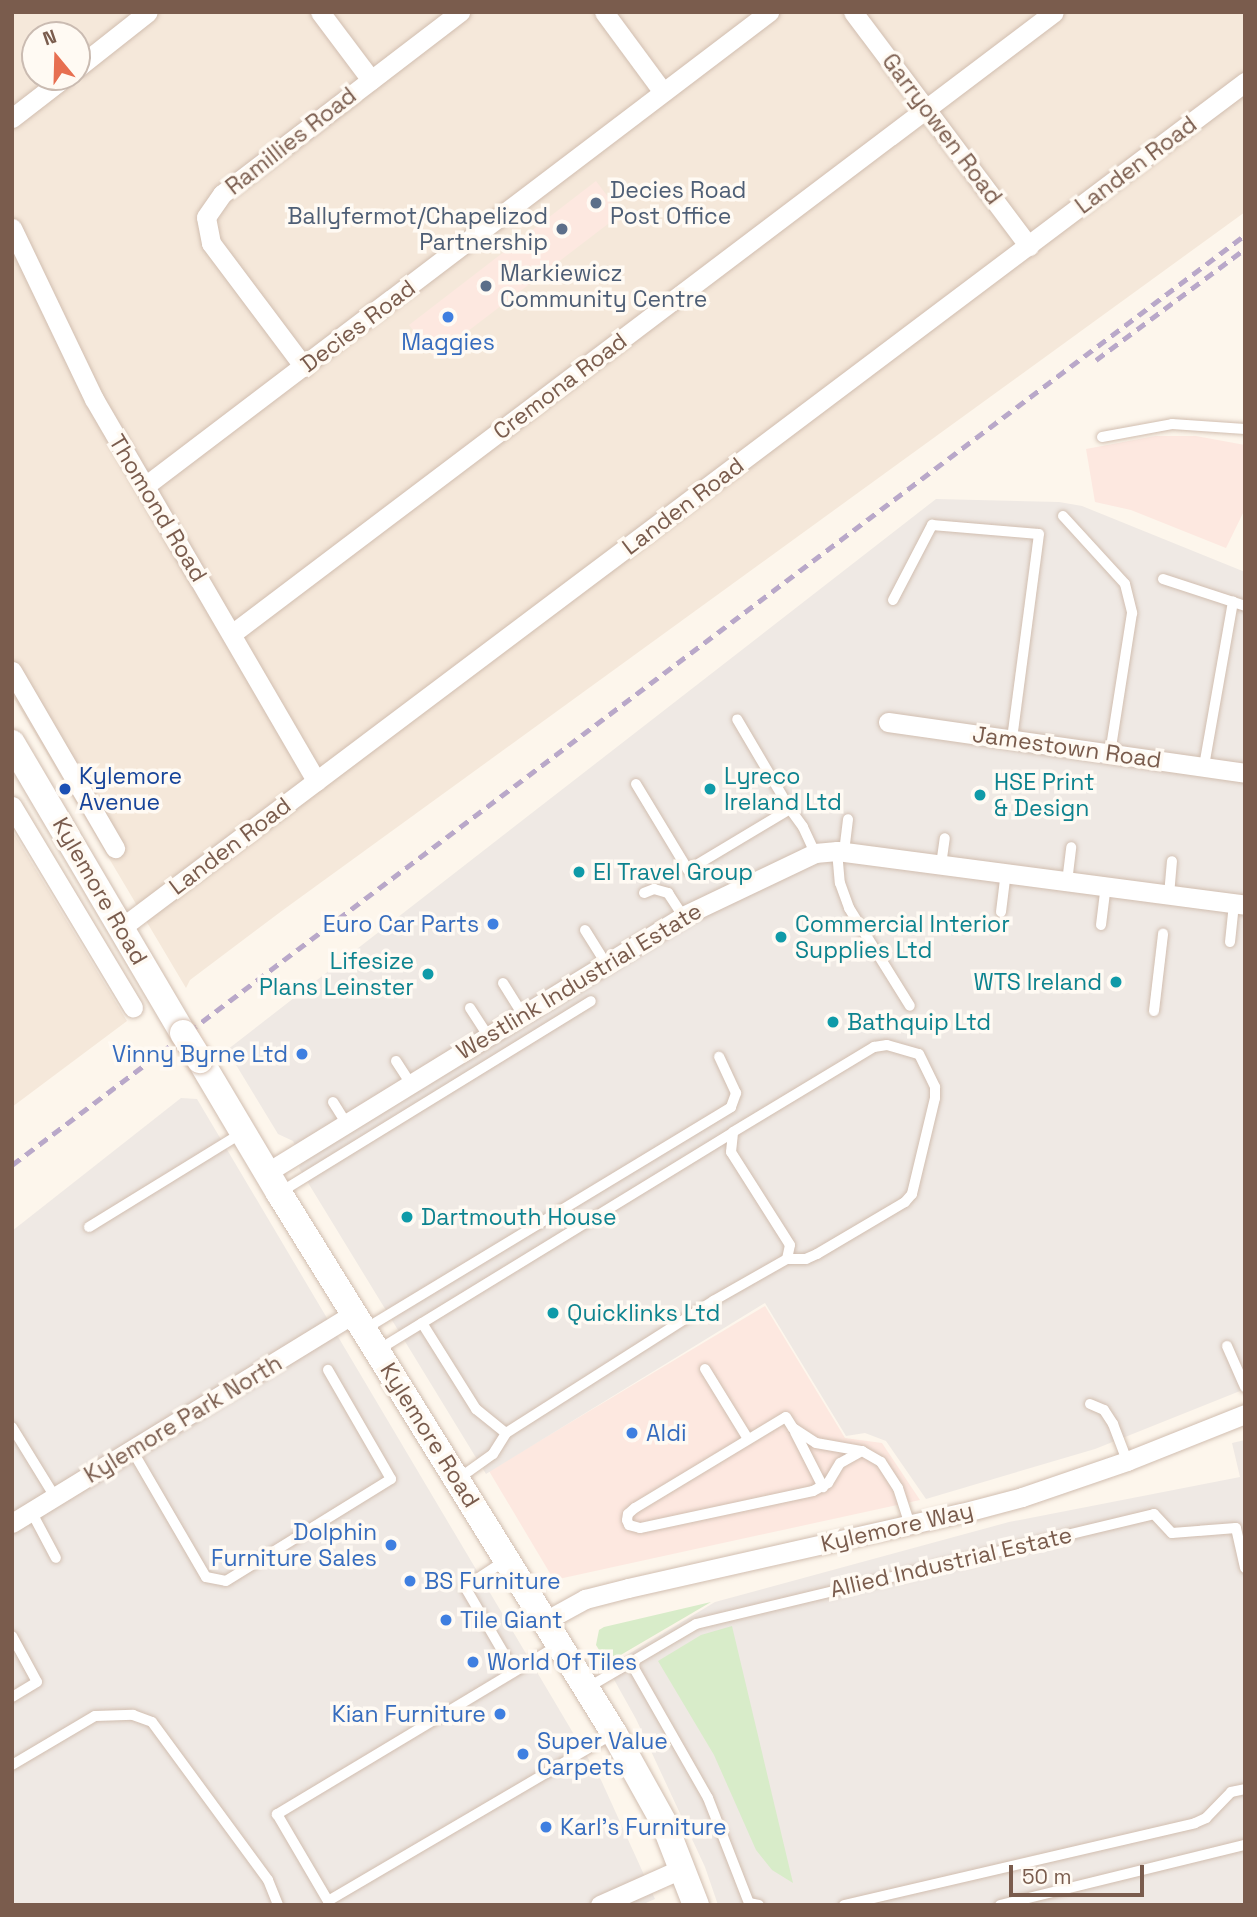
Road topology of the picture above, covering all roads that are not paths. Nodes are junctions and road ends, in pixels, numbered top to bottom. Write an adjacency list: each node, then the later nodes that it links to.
1 (320, 12): 9 (street)
2 (460, 12): 9 (street, Ramillies Road)
3 (604, 12): 12 (street)
4 (769, 12): 12 (street, Decies Road)
5 (853, 12): 13 (street, Garryowen Road)
6 (1054, 12): 13 (street, Cremona Road)
7 (136, 16): 8 (street)
8 (91, 56)
9 (371, 80): 17 (street, Ramillies Road)
10 (1245, 82): 16 (street, Landen Road)
11 (47, 91): 14 (street)
12 (663, 92): 17 (street, Decies Road)
13 (926, 107): 16 (street, Garryowen Road); 26 (street, Cremona Road)
14 (12, 118)
15 (12, 228): 20 (street, Thomond Road)
16 (1029, 246): 35 (street, Landen Road)
17 (304, 367): 20 (street, Decies Road)
18 (1245, 429): 19 (lane)
19 (1102, 438)
20 (145, 486): 26 (street, Thomond Road)
21 (1063, 516): 32 (lane)
22 (1163, 579): 24 (lane)
23 (893, 600): 30 (lane)
24 (1233, 602): 25 (lane); 33 (lane)
25 (1245, 606)
26 (233, 634): 35 (street, Thomond Road)
27 (12, 671): 44 (street, Kylemore Road)
28 (737, 719): 39 (lane)
29 (888, 722): 30 (street, Jamestown Road)
30 (1012, 740): 32 (street, Jamestown Road)
31 (13, 746): 38 (main road, Kylemore Road)
32 (1110, 753): 33 (street, Jamestown Road)
33 (1204, 766): 34 (street, Jamestown Road)
34 (1245, 773)
35 (316, 781): 58 (street, Landen Road)
36 (636, 784): 39 (lane)
37 (12, 806): 41 (street, Kylemore Road)
38 (52, 809): 41 (street, Kylemore Road); 58 (main road, Kylemore Road)
39 (790, 809): 46 (lane)
40 (848, 819): 45 (lane)
41 (25, 826): 63 (street, Kylemore Road)
42 (945, 838): 48 (lane)
43 (1071, 847): 50 (lane)
44 (115, 848)
45 (841, 852): 46 (street, Westlink Industrial Estate); 48 (street, Westlink Industrial Estate); 66 (lane)
46 (815, 853): 56 (street, Westlink Industrial Estate)
47 (1172, 861): 53 (lane)
48 (941, 866): 49 (street, Westlink Industrial Estate)
49 (1006, 874): 50 (street, Westlink Industrial Estate); 55 (lane)
50 (1067, 882): 51 (street, Westlink Industrial Estate)
51 (1106, 887): 53 (street, Westlink Industrial Estate); 57 (lane)
52 (644, 893): 56 (lane)
53 (1169, 895): 54 (street, Westlink Industrial Estate)
54 (1240, 904): 61 (lane)
55 (1001, 912)
56 (683, 916): 62 (street, Westlink Industrial Estate)
57 (1101, 925)
58 (121, 928): 63 (main road, Kylemore Road)
59 (585, 930): 62 (lane)
60 (1163, 934): 68 (lane)
61 (1230, 942)
62 (606, 964): 69 (street, Westlink Industrial Estate)
63 (148, 974): 77 (main road, Kylemore Road, bridge)
64 (503, 983): 69 (lane)
65 (590, 1001): 78 (lane)
66 (910, 1006)
67 (470, 1008): 70 (lane)
68 (1154, 1011)
69 (523, 1015): 70 (street, Westlink Industrial Estate)
70 (488, 1036): 73 (street, Westlink Industrial Estate)
71 (719, 1057): 82 (lane)
72 (396, 1061): 73 (lane)
73 (411, 1084): 75 (street, Westlink Industrial Estate)
74 (333, 1101): 75 (lane)
75 (346, 1123): 78 (street, Westlink Industrial Estate)
76 (733, 1132): 80 (lane); 80 (lane); 81 (lane)
77 (243, 1133): 78 (main road, Kylemore Road); 79 (lane)
78 (272, 1183): 82 (main road, Kylemore Road)
79 (89, 1227)
80 (787, 1259): 91 (lane)
81 (422, 1323): 82 (lane); 91 (lane)
82 (365, 1331): 93 (street, Kylemore Park North); 96 (main road, Kylemore Road)
83 (1227, 1346): 86 (lane)
84 (705, 1369): 92 (lane)
85 (328, 1370): 93 (lane)
86 (1245, 1387)
87 (1090, 1404): 95 (lane)
88 (1245, 1414): 95 (street, Kylemore Way)
89 (12, 1427): 98 (lane)
90 (793, 1428): 92 (lane); 94 (lane); 97 (lane)
91 (506, 1433): 96 (lane)
92 (748, 1439): 97 (lane)
93 (132, 1450): 98 (street, Kylemore Park North)
94 (862, 1451): 97 (lane); 101 (lane)
95 (1127, 1461): 101 (street, Kylemore Way)
96 (457, 1480): 103 (main road, Kylemore Road)
97 (823, 1487)
98 (55, 1497): 99 (street, Kylemore Park North)
99 (31, 1511): 100 (street, Kylemore Park North); 102 (lane)
100 (12, 1522)
101 (910, 1525): 105 (street, Kylemore Way)
102 (56, 1558)
103 (506, 1559): 105 (main road, Kylemore Road); 109 (lane)
104 (1245, 1568): 108 (lane, Allied Industrial Estate)
105 (545, 1621): 107 (main road, Kylemore Road)
106 (12, 1636): 111 (lane)
107 (559, 1644): 109 (lane); 110 (main road, Kylemore Road)
108 (631, 1663): 110 (lane, Allied Industrial Estate); 117 (lane)
109 (514, 1671): 112 (lane)
110 (586, 1689): 112 (main road, Kylemore Road)
111 (12, 1697)
112 (614, 1733): 116 (main road, Kylemore Road)
113 (12, 1765): 118 (lane)
114 (1245, 1789): 121 (lane)
115 (1245, 1845): 122 (lane)
116 (683, 1868): 119 (street); 120 (main road, Kylemore Road)
117 (752, 1904)
118 (278, 1905)
119 (600, 1905)
120 (696, 1905)
121 (844, 1905)
122 (1000, 1905)

